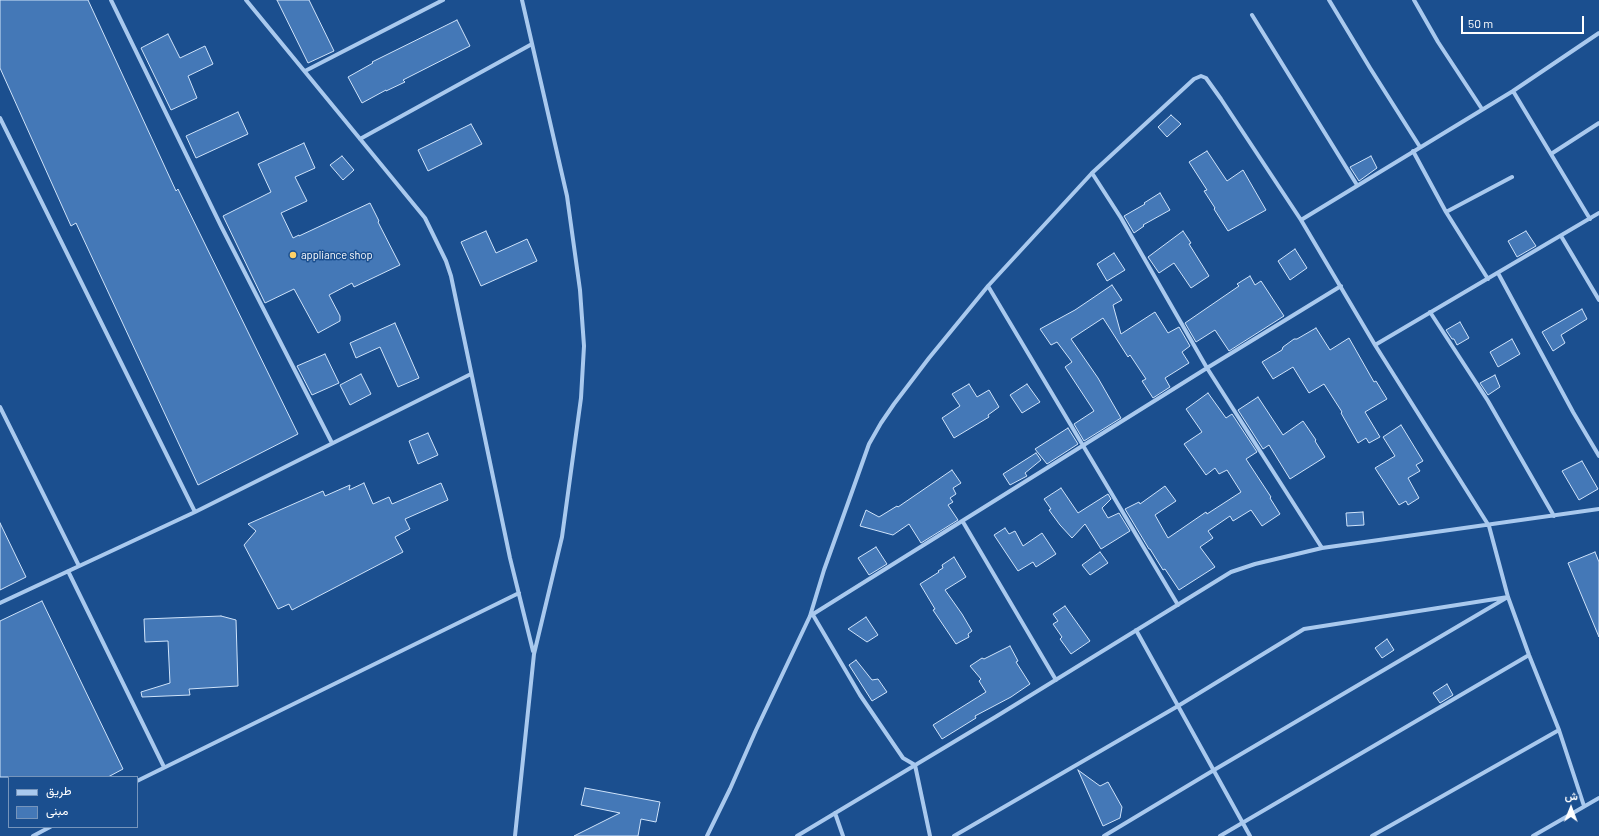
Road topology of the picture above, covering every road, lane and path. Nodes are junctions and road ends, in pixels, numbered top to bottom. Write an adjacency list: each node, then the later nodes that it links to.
1 (111, 0): 37 (street)
2 (246, 0): 10 (street)
3 (443, 0): 10 (street)
4 (522, 0): 9 (street)
5 (1330, 0): 16 (street)
6 (1414, 0): 12 (street)
7 (1252, 15): 21 (street)
8 (1599, 33): 11 (street)
9 (532, 44): 15 (street); 54 (street)
10 (305, 71): 15 (street)
11 (1513, 91): 12 (street); 18 (street)
12 (1482, 109): 16 (street)
13 (0, 118): 41 (street)
14 (1599, 123): 18 (street)
15 (360, 139): 35 (street)
16 (1420, 147): 17 (street)
17 (1413, 151): 21 (street); 22 (street)
18 (1551, 154): 24 (street)
19 (1092, 173): 25 (street); 29 (street); 34 (street)
20 (1512, 177): 22 (street)
21 (1357, 185): 25 (street)
22 (1446, 212): 28 (street)
23 (1599, 213): 24 (street)
24 (1590, 219): 26 (street)
25 (1301, 220): 30 (street)
26 (1561, 236): 27 (street); 31 (street)
27 (1498, 273): 28 (street); 39 (street)
28 (1488, 279): 32 (street)
29 (988, 286): 38 (street); 52 (street)
30 (1341, 286): 33 (street); 34 (street)
31 (1599, 299)
32 (1430, 312): 33 (street); 42 (street)
33 (1375, 345): 44 (street)
34 (1207, 368): 38 (street); 45 (street)
35 (471, 374): 37 (street); 48 (street)
36 (0, 407): 46 (street)
37 (332, 443): 41 (street)
38 (1083, 447): 43 (street); 51 (street)
39 (1599, 456)
40 (1599, 509): 42 (street)
41 (195, 512): 46 (street)
42 (1554, 516): 44 (street)
43 (962, 522): 52 (street); 56 (street)
44 (1489, 526): 45 (street); 49 (street)
45 (1322, 548): 51 (street)
46 (79, 566): 47 (street)
47 (68, 571): 50 (street); 60 (street)
48 (519, 593): 54 (street); 60 (street)
49 (1508, 596): 55 (street); 57 (street); 61 (street)
50 (0, 603)
51 (1178, 605): 53 (street)
52 (811, 616): 59 (street); 70 (street)
53 (1136, 630): 56 (street); 57 (street)
54 (534, 654): 69 (street)
55 (1529, 655): 58 (street); 66 (street)
56 (1056, 680): 59 (street)
57 (1178, 706): 61 (street); 74 (street)
58 (1559, 730): 64 (street); 78 (street)
59 (915, 766): 65 (street); 73 (street)
60 (164, 767): 62 (street)
61 (1214, 770): 66 (street); 75 (street)
62 (138, 780)
63 (1599, 798): 64 (street)
64 (1584, 806): 79 (street)
65 (835, 813): 71 (street); 72 (street)
66 (1243, 822): 76 (street); 77 (street)
67 (48, 828): 68 (street)
68 (33, 836)
69 (515, 836)
70 (706, 836)
71 (797, 836)
72 (843, 836)
73 (930, 836)
74 (954, 836)
75 (1104, 836)
76 (1220, 836)
77 (1250, 836)
78 (1372, 836)
79 (1533, 836)

